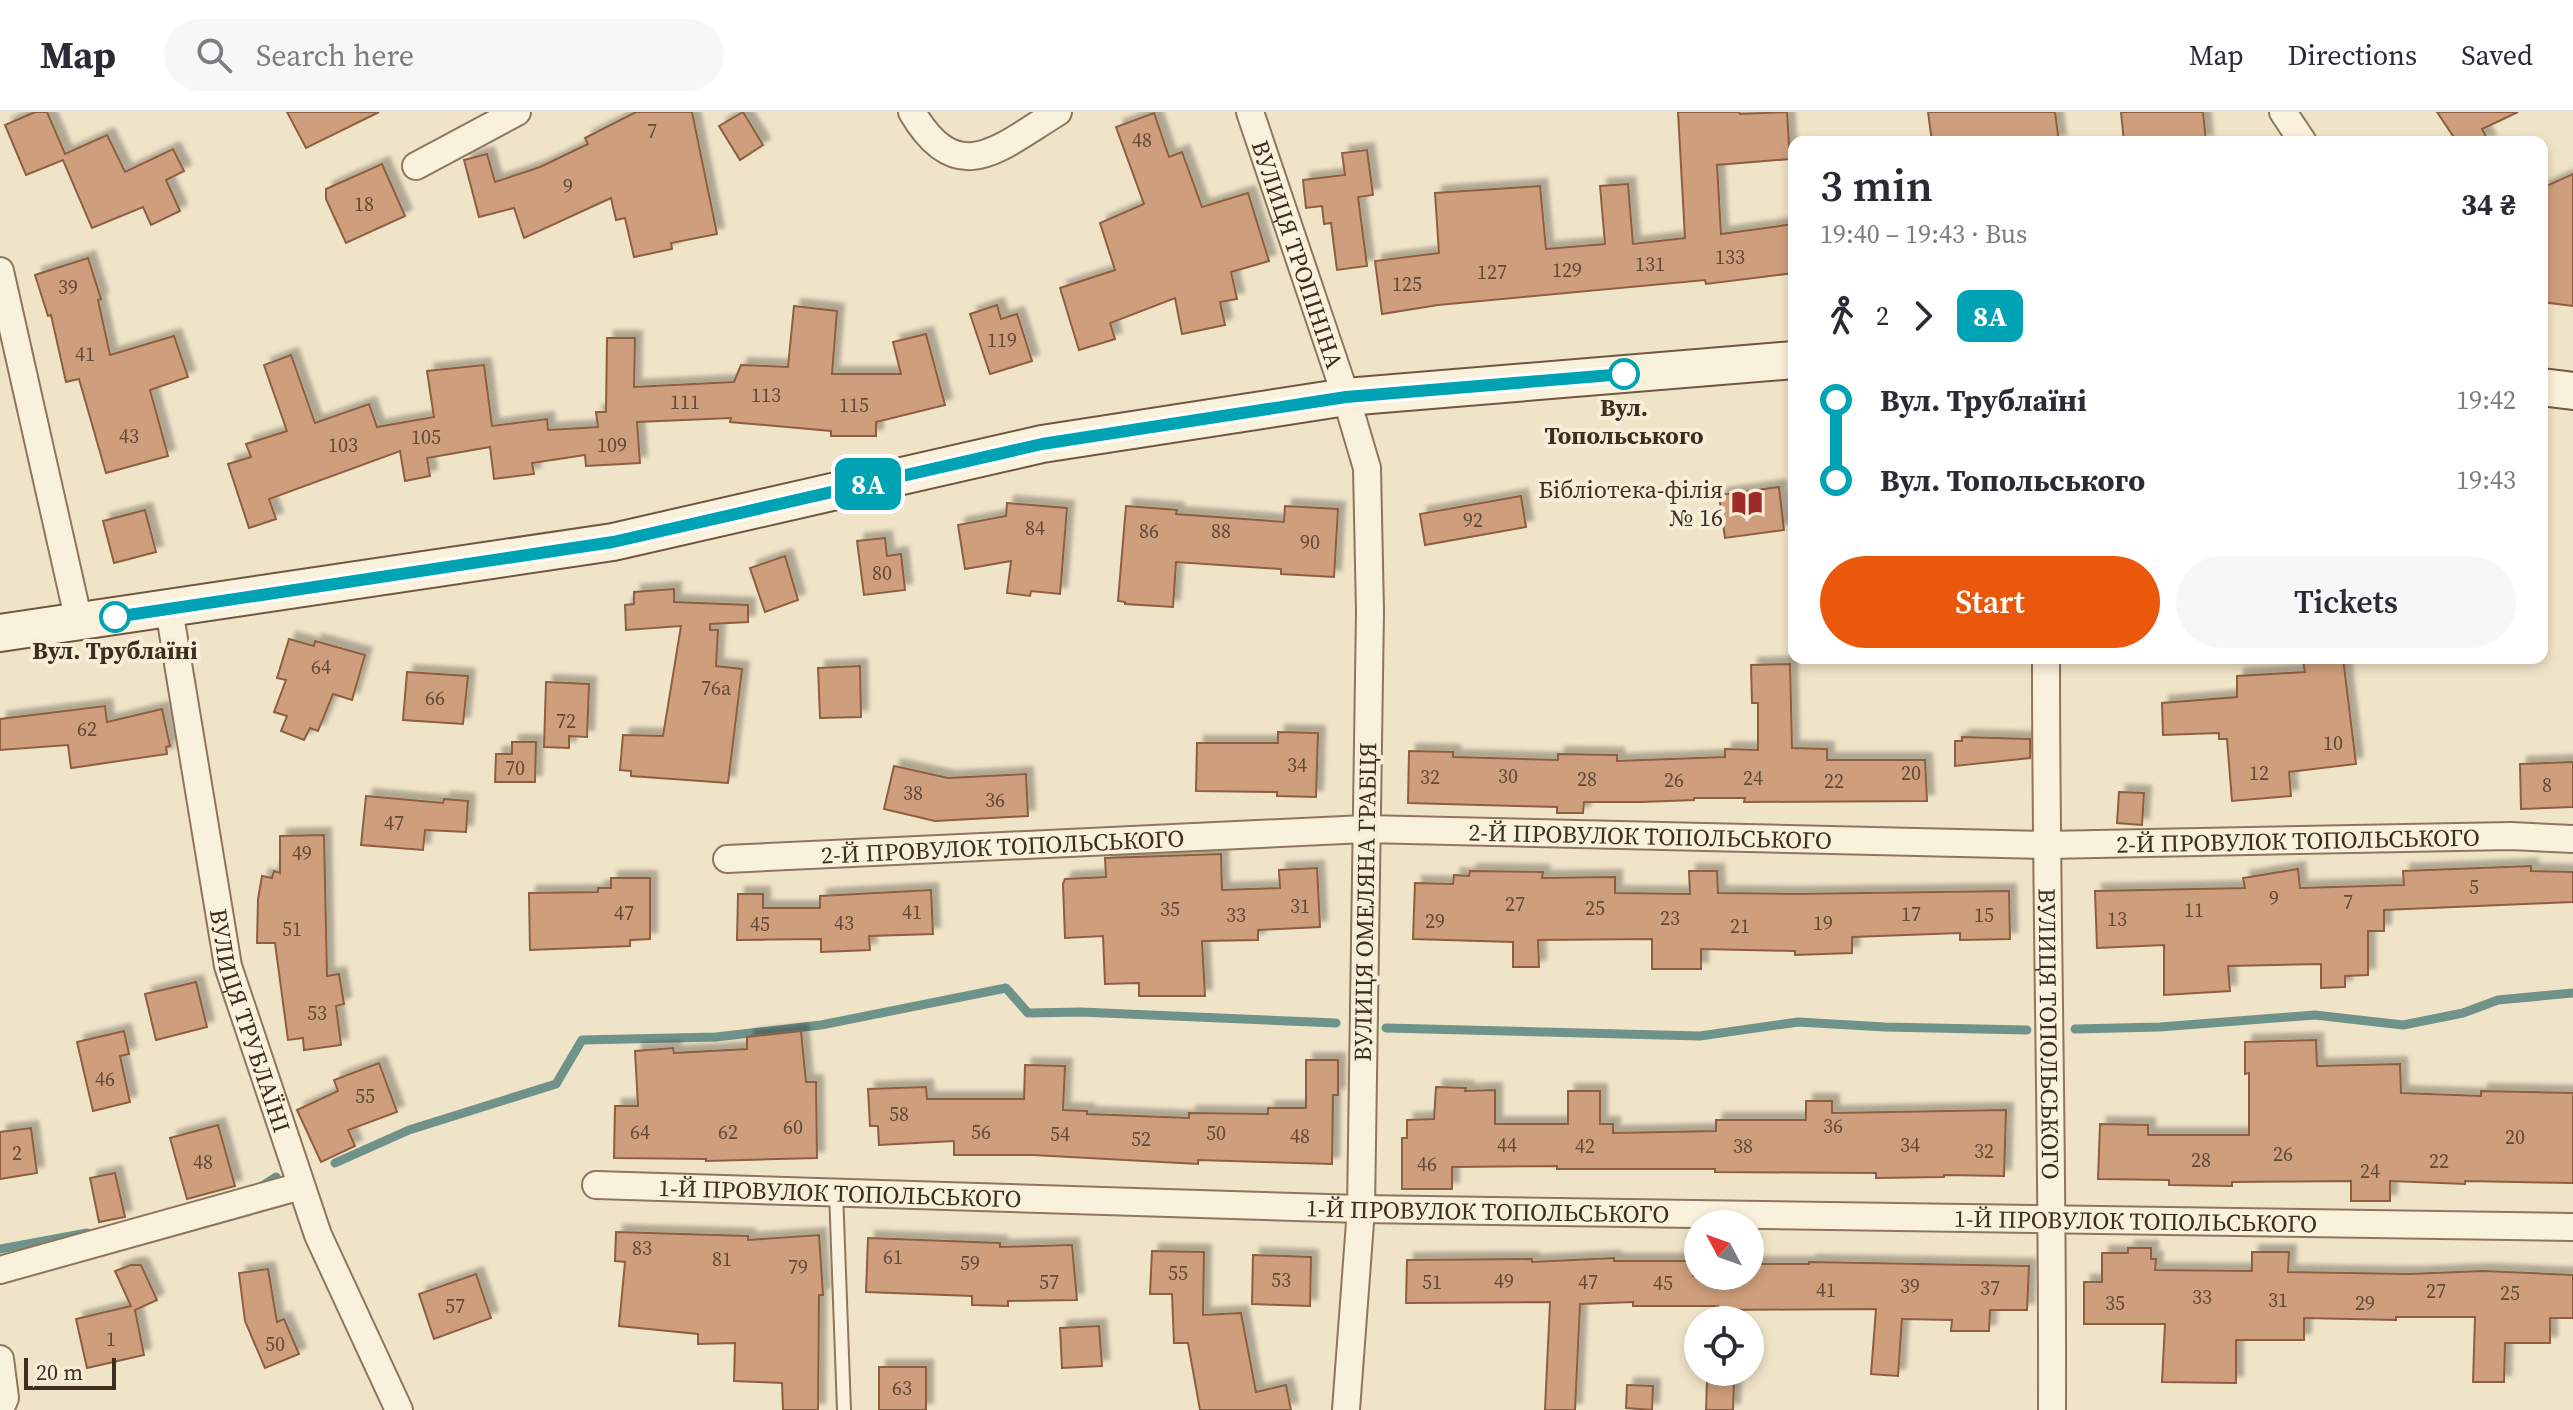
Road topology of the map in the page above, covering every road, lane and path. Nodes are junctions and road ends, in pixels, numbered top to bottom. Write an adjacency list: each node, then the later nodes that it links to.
1 (517, 112): 7 (street)
2 (912, 112): 3 (street)
3 (1058, 112)
4 (1250, 112): 12 (street, ВУЛИЦЯ ТРОПІНІНА)
5 (2283, 112): 6 (street)
6 (2299, 136)
7 (416, 166)
8 (0, 271): 14 (street)
9 (1788, 360): 12 (street)
10 (2548, 388): 11 (street)
11 (2573, 391)
12 (1346, 397): 13 (street); 17 (street, ВУЛИЦЯ ОМЕЛЯНА ГРАБЦЯ)
13 (169, 609): 14 (street); 22 (street, ВУЛИЦЯ ТРУБЛАЇНІ)
14 (79, 622): 15 (street)
15 (0, 633)
16 (2046, 664): 19 (street, ВУЛИЦЯ ТОПОЛЬСЬКОГО)
17 (1365, 829): 19 (street, 2-Й ПРОВУЛОК ТОПОЛЬСЬКОГО); 20 (street, 2-Й ПРОВУЛОК ТОПОЛЬСЬКОГО); 24 (street, ВУЛИЦЯ ОМЕЛЯНА ГРАБЦЯ)
18 (2573, 839): 19 (street, 2-Й ПРОВУЛОК ТОПОЛЬСЬКОГО)
19 (2046, 845): 25 (street, ВУЛИЦЯ ТОПОЛЬСЬКОГО)
20 (727, 859)
21 (596, 1185): 23 (street, 1-Й ПРОВУЛОК ТОПОЛЬСЬКОГО)
22 (301, 1186): 27 (street); 30 (street, ВУЛИЦЯ ТРУБЛАЇНІ)
23 (836, 1191): 24 (street, 1-Й ПРОВУЛОК ТОПОЛЬСЬКОГО); 31 (lane)
24 (1361, 1209): 25 (street, 1-Й ПРОВУЛОК ТОПОЛЬСЬКОГО); 32 (street, ВУЛИЦЯ ОМЕЛЯНА ГРАБЦЯ)
25 (2053, 1218): 26 (street, 1-Й ПРОВУЛОК ТОПОЛЬСЬКОГО); 33 (street, ВУЛИЦЯ ТОПОЛЬСЬКОГО)
26 (2573, 1227)
27 (0, 1270)
28 (0, 1359): 29 (street)
29 (0, 1410)
30 (399, 1410)
31 (844, 1410)
32 (1346, 1410)
33 (2052, 1410)

